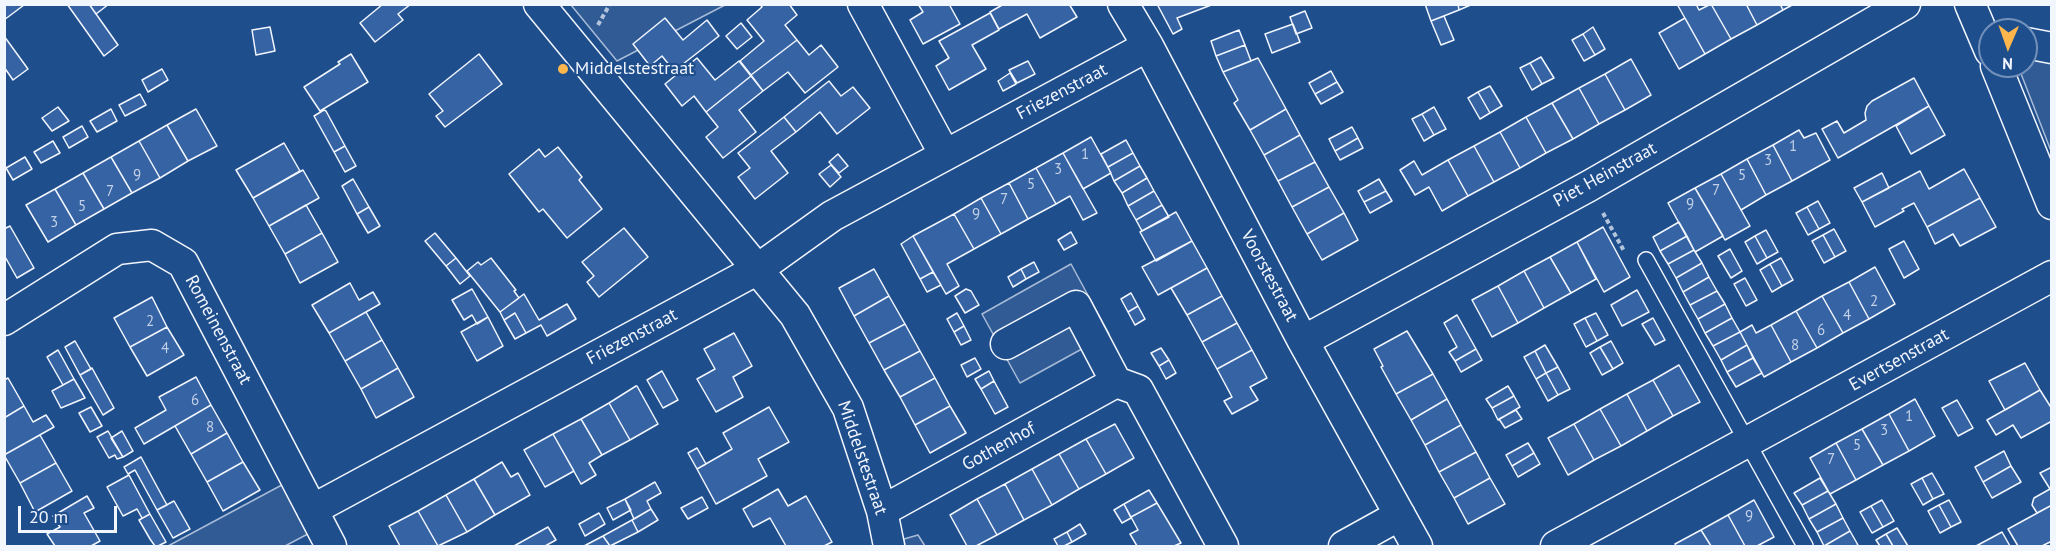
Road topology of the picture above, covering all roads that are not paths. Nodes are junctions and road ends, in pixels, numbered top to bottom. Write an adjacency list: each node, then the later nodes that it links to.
1 (539, 4): 12 (street, Middelstestraat)
2 (863, 4): 9 (street)
3 (1123, 4): 7 (street, Voorstestraat)
4 (1905, 4): 15 (street, Piet Heinstraat)
5 (1970, 4): 6 (street)
6 (1978, 21)
7 (1148, 46): 9 (street, Friezenstraat); 15 (street, Voorstestraat)
8 (2001, 78): 10 (street)
9 (945, 155): 12 (street, Friezenstraat)
10 (2052, 204)
11 (1646, 260): 18 (lane)
12 (758, 270): 19 (street, Friezenstraat); 20 (street, Middelstestraat)
13 (2052, 276): 18 (street, Evertsenstraat)
14 (4, 320): 19 (street, Romeinenstraat)
15 (1303, 341): 21 (street, Voorstestraat)
16 (1006, 344): 17 (street)
17 (1116, 382): 20 (street, Gothenhof); 24 (street)
18 (1747, 444): 27 (street, Evertsenstraat); 28 (lane)
19 (312, 510): 22 (street, Romeinenstraat)
20 (882, 511): 23 (street, Middelstestraat)
21 (1400, 515): 25 (street); 26 (street, Voorstestraat)
22 (331, 546)
23 (889, 546)
24 (1223, 546)
25 (1344, 546)
26 (1417, 546)
27 (1556, 546)
28 (1804, 546)

